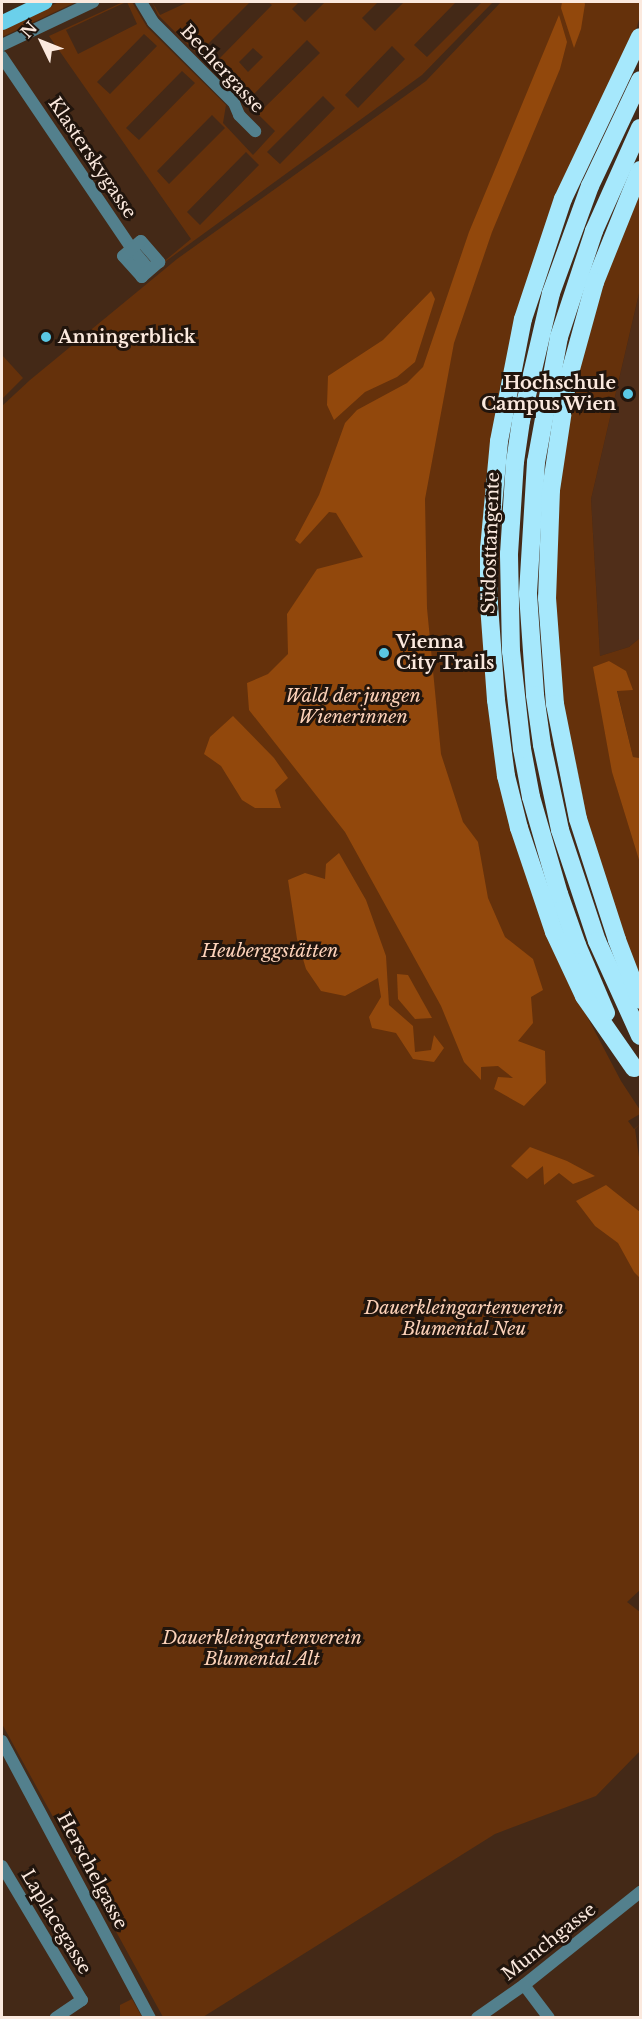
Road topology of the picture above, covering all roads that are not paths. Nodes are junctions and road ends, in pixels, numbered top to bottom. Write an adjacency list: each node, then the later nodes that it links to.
1 (44, 2): 4 (main road)
2 (93, 2): 6 (street)
3 (141, 2): 10 (street, Bechergasse)
4 (2, 22)
5 (640, 37): 15 (highway)
6 (2, 45)
7 (2, 57): 12 (street, Klasterskygasse)
8 (640, 80): 15 (highway, Südosttangente)
9 (640, 128): 14 (highway)
10 (255, 131)
11 (640, 170): 13 (highway)
12 (147, 267)
13 (640, 1000)
14 (640, 1036)
15 (637, 1074)
16 (2, 1741): 21 (street, Herschelgasse)
17 (2, 1866): 20 (street, Laplacegasse)
18 (639, 1897): 19 (street, Munchgasse)
19 (524, 1985): 22 (street, Munchgasse); 23 (street)
20 (55, 2018)
21 (150, 2018)
22 (477, 2018)
23 (549, 2018)

